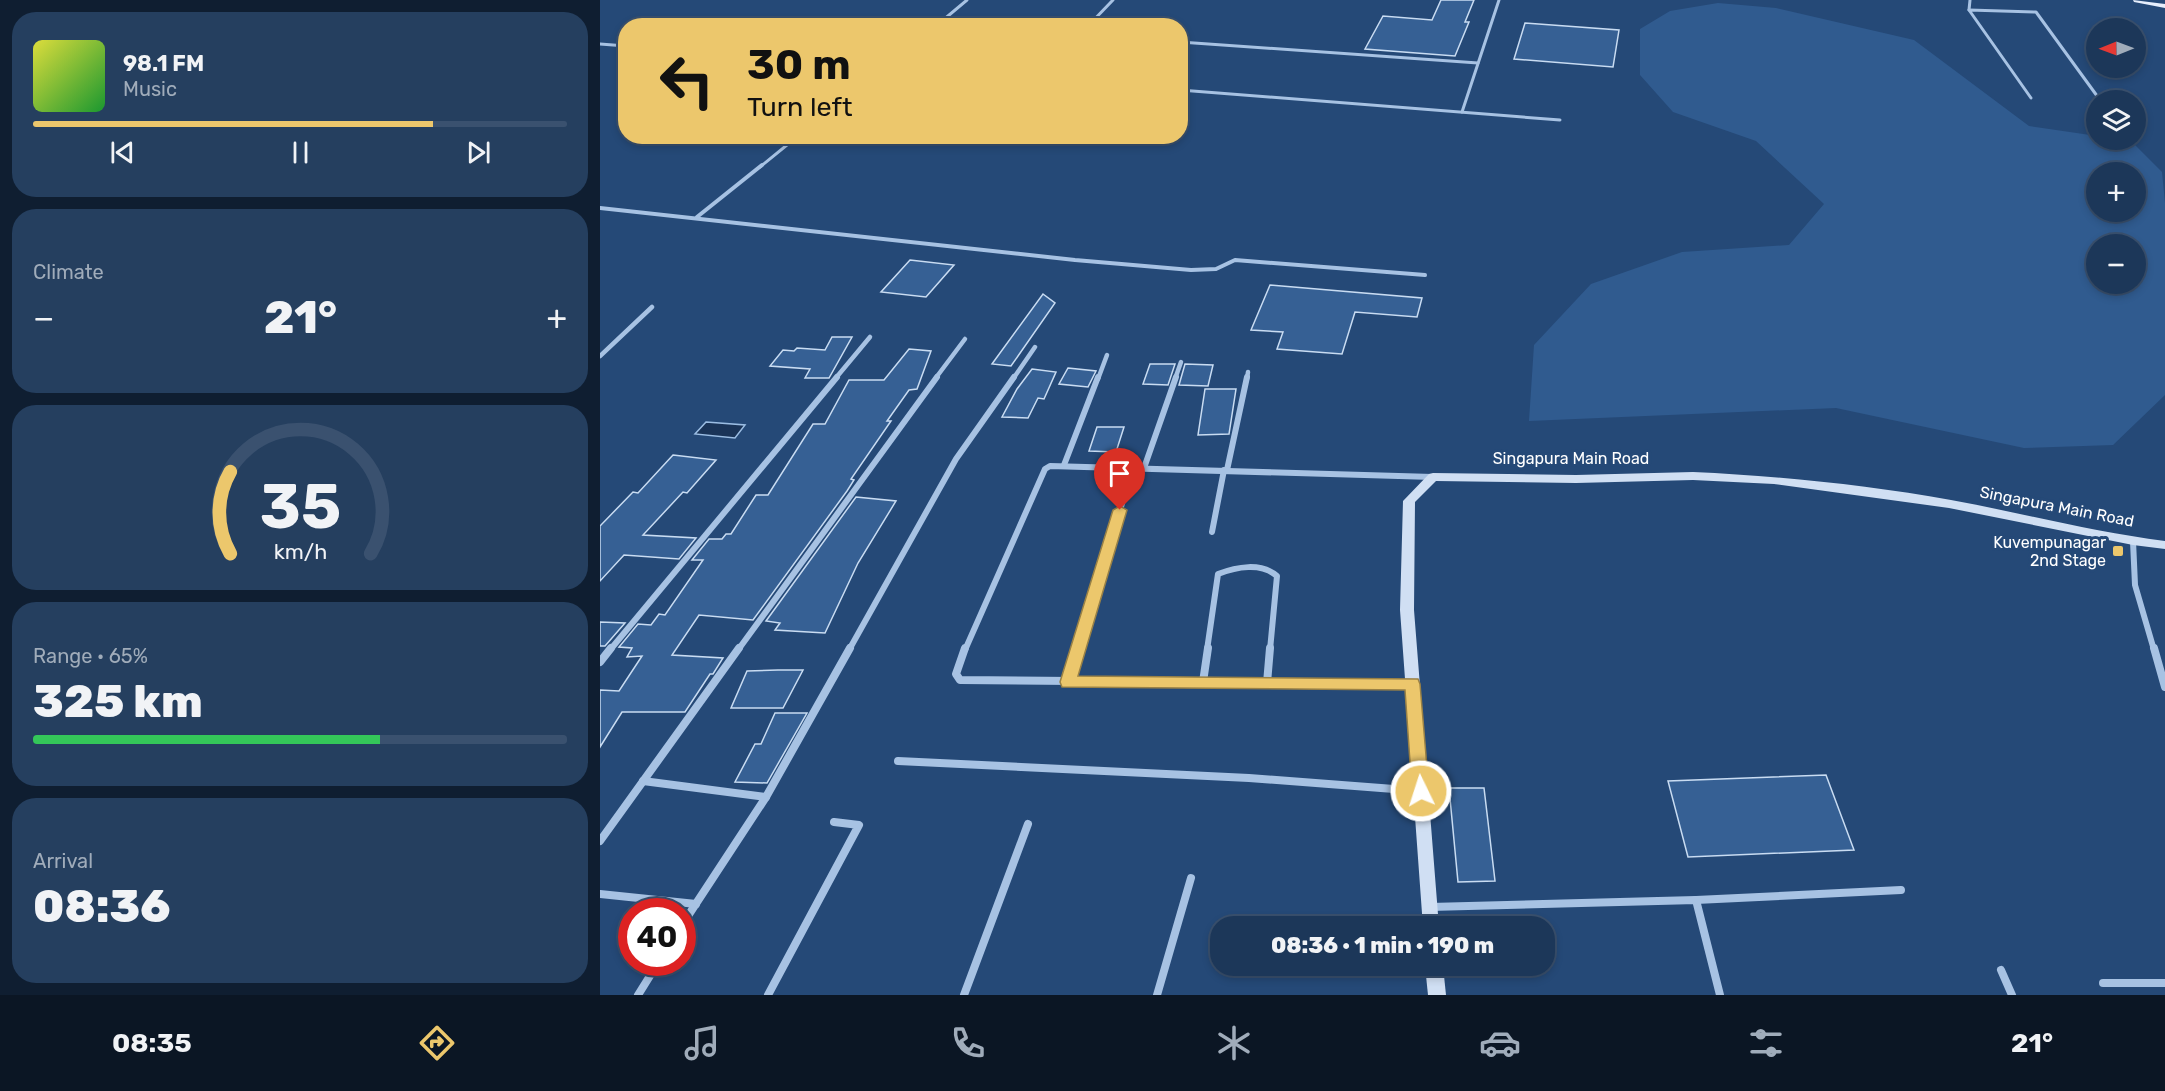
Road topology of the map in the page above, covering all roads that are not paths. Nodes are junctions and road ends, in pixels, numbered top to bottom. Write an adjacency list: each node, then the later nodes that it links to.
1 (967, 0): 8 (lane)
2 (1113, 0): 9 (lane)
3 (1499, 0): 13 (lane)
4 (1970, 0): 7 (lane)
5 (2137, 0): 6 (main road)
6 (2165, 6)
7 (1969, 10): 14 (lane); 16 (lane)
8 (946, 18)
9 (1096, 18)
10 (1188, 43): 13 (lane)
11 (600, 44): 12 (lane)
12 (618, 45)
13 (1478, 63): 17 (lane)
14 (2093, 90)
15 (1188, 91): 17 (lane)
16 (2031, 98)
17 (1462, 112): 18 (lane)
18 (1560, 120)
19 (788, 144): 21 (lane)
20 (600, 208): 21 (lane)
21 (697, 217): 22 (lane)
22 (1425, 275)
23 (652, 307): 27 (street)
24 (870, 337): 39 (street)
25 (965, 339): 46 (street)
26 (1035, 347): 48 (street)
27 (600, 356)
28 (1107, 356): 31 (street)
29 (1181, 362): 33 (street)
30 (1248, 372): 34 (street)
31 (1064, 465): 32 (street); 40 (street)
32 (1133, 467): 33 (street); 40 (street)
33 (1144, 468): 34 (street)
34 (1226, 470): 35 (street); 36 (street)
35 (1433, 477): 37 (street, Singapura Main Road); 43 (street)
36 (1212, 532)
37 (2133, 541): 38 (street, Singapura Main Road); 44 (street)
38 (2165, 545)
39 (600, 662)
40 (1068, 682): 41 (street)
41 (1203, 682): 42 (street); 42 (street)
42 (1267, 683): 43 (street)
43 (1412, 684): 47 (street)
44 (2165, 687)
45 (898, 761): 47 (street)
46 (643, 781): 48 (street); 51 (street)
47 (1421, 791): 58 (street)
48 (766, 796): 57 (street)
49 (834, 822): 66 (street)
50 (1028, 824): 67 (street)
51 (600, 841)
52 (1191, 878): 68 (street)
53 (1901, 890): 56 (street)
54 (600, 894): 55 (street)
55 (638, 898)
56 (1696, 900): 58 (street); 70 (street)
57 (696, 904)
58 (1430, 907): 59 (street)
59 (1430, 916)
60 (2001, 970): 71 (street)
61 (650, 976): 65 (street)
62 (1435, 976): 69 (street)
63 (2103, 983): 64 (street)
64 (2165, 983)
65 (638, 995)
66 (768, 995)
67 (964, 995)
68 (1157, 995)
69 (1437, 995)
70 (1720, 995)
71 (2012, 995)

